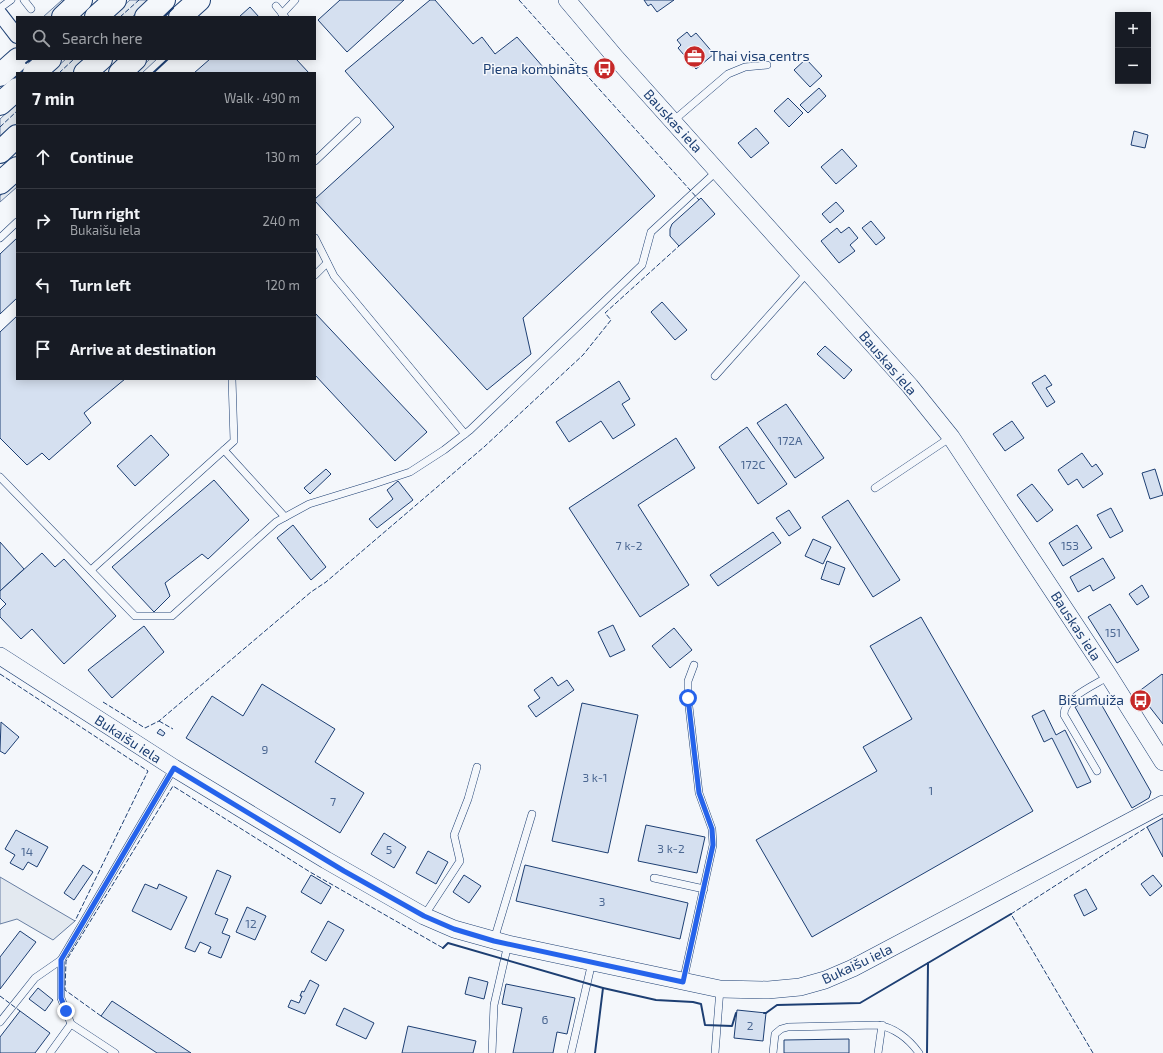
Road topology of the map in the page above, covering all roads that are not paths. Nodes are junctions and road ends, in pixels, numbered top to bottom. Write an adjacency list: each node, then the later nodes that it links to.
1 (11, 0): 10 (lane)
2 (24, 0): 11 (lane)
3 (81, 0): 14 (highway)
4 (115, 0): 15 (highway)
5 (164, 0): 16 (highway)
6 (199, 0): 17 (highway)
7 (295, 0): 13 (lane)
8 (567, 0): 31 (street, Bauskas iela)
9 (276, 6): 13 (lane)
10 (0, 8)
11 (31, 8)
12 (0, 14): 18 (street)
13 (284, 15)
14 (64, 16)
15 (97, 16)
16 (147, 16)
17 (181, 16)
18 (16, 35)
19 (17, 60): 27 (highway)
20 (49, 60): 24 (highway)
21 (99, 60): 25 (highway)
22 (134, 60): 26 (highway)
23 (767, 65): 31 (lane)
24 (35, 72)
25 (86, 72)
26 (121, 72)
27 (0, 75)
28 (16, 90): 29 (highway)
29 (0, 104)
30 (357, 121): 34 (lane)
31 (673, 121): 36 (street, Bauskas iela)
32 (16, 137): 33 (highway)
33 (0, 152)
34 (316, 160)
35 (16, 169): 37 (highway)
36 (718, 170): 42 (street, Bauskas iela); 46 (lane)
37 (0, 184)
38 (16, 223): 39 (lane)
39 (0, 238)
40 (316, 240): 41 (lane)
41 (327, 263): 43 (lane); 46 (lane)
42 (808, 272): 44 (lane); 47 (street, Bauskas iela)
43 (316, 274)
44 (715, 376)
45 (232, 380): 48 (lane)
46 (465, 434): 51 (lane)
47 (951, 437): 50 (lane); 55 (street, Bauskas iela)
48 (224, 450): 51 (lane); 52 (lane)
49 (0, 477): 52 (lane)
50 (875, 488)
51 (285, 517): 52 (lane)
52 (91, 570)
53 (0, 656): 58 (street, Bukaišu iela)
54 (694, 665): 63 (lane)
55 (1109, 676): 56 (street, Bauskas iela); 59 (lane)
56 (1163, 762)
57 (477, 767): 64 (lane)
58 (174, 768): 64 (street, Bukaišu iela); 66 (lane)
59 (1097, 771)
60 (1163, 804): 69 (street, Bukaišu iela)
61 (532, 814): 65 (lane)
62 (654, 878): 63 (lane)
63 (704, 889): 68 (lane)
64 (424, 916): 65 (street, Bukaišu iela)
65 (501, 942): 67 (street, Bukaišu iela); 75 (lane)
66 (61, 960): 70 (lane); 71 (lane)
67 (592, 962): 68 (street, Bukaišu iela); 76 (lane)
68 (683, 982): 69 (street, Bukaišu iela)
69 (720, 989): 77 (lane)
70 (0, 1022)
71 (72, 1024): 73 (lane); 74 (lane)
72 (882, 1025): 78 (lane); 79 (lane); 80 (lane)
73 (50, 1053)
74 (115, 1053)
75 (492, 1053)
76 (571, 1053)
77 (715, 1053)
78 (773, 1053)
79 (878, 1053)
80 (919, 1053)

